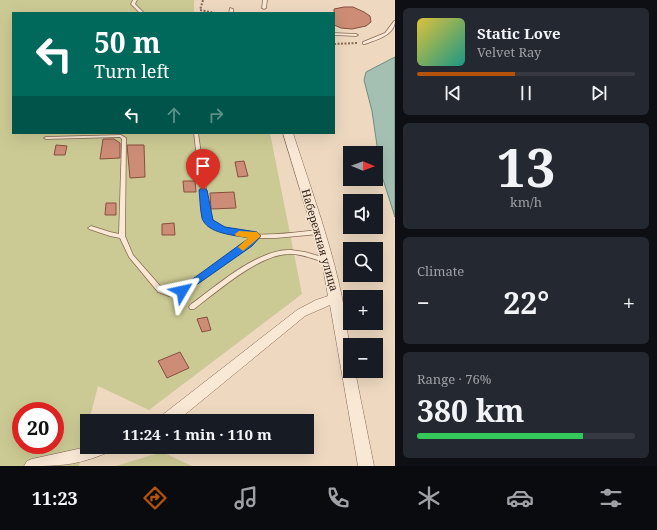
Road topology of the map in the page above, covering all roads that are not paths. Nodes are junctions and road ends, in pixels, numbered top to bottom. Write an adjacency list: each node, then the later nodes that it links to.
1 (135, 0): 4 (lane)
2 (265, 0): 3 (lane)
3 (264, 8)
4 (141, 12)
5 (395, 22): 8 (lane)
6 (335, 34): 7 (lane)
7 (356, 35)
8 (364, 43)
9 (196, 134): 15 (lane)
10 (288, 134): 13 (street, Набережная улица)
11 (46, 138): 14 (lane)
12 (91, 228): 14 (lane)
13 (319, 232): 15 (lane); 16 (street, Набережная улица)
14 (122, 236): 15 (lane)
15 (257, 236)
16 (328, 262): 17 (street, Набережная улица); 18 (lane)
17 (336, 299): 19 (street); 22 (street, Набережная улица)
18 (192, 307)
19 (175, 414)
20 (87, 454): 21 (street)
21 (32, 466)
22 (366, 466)

